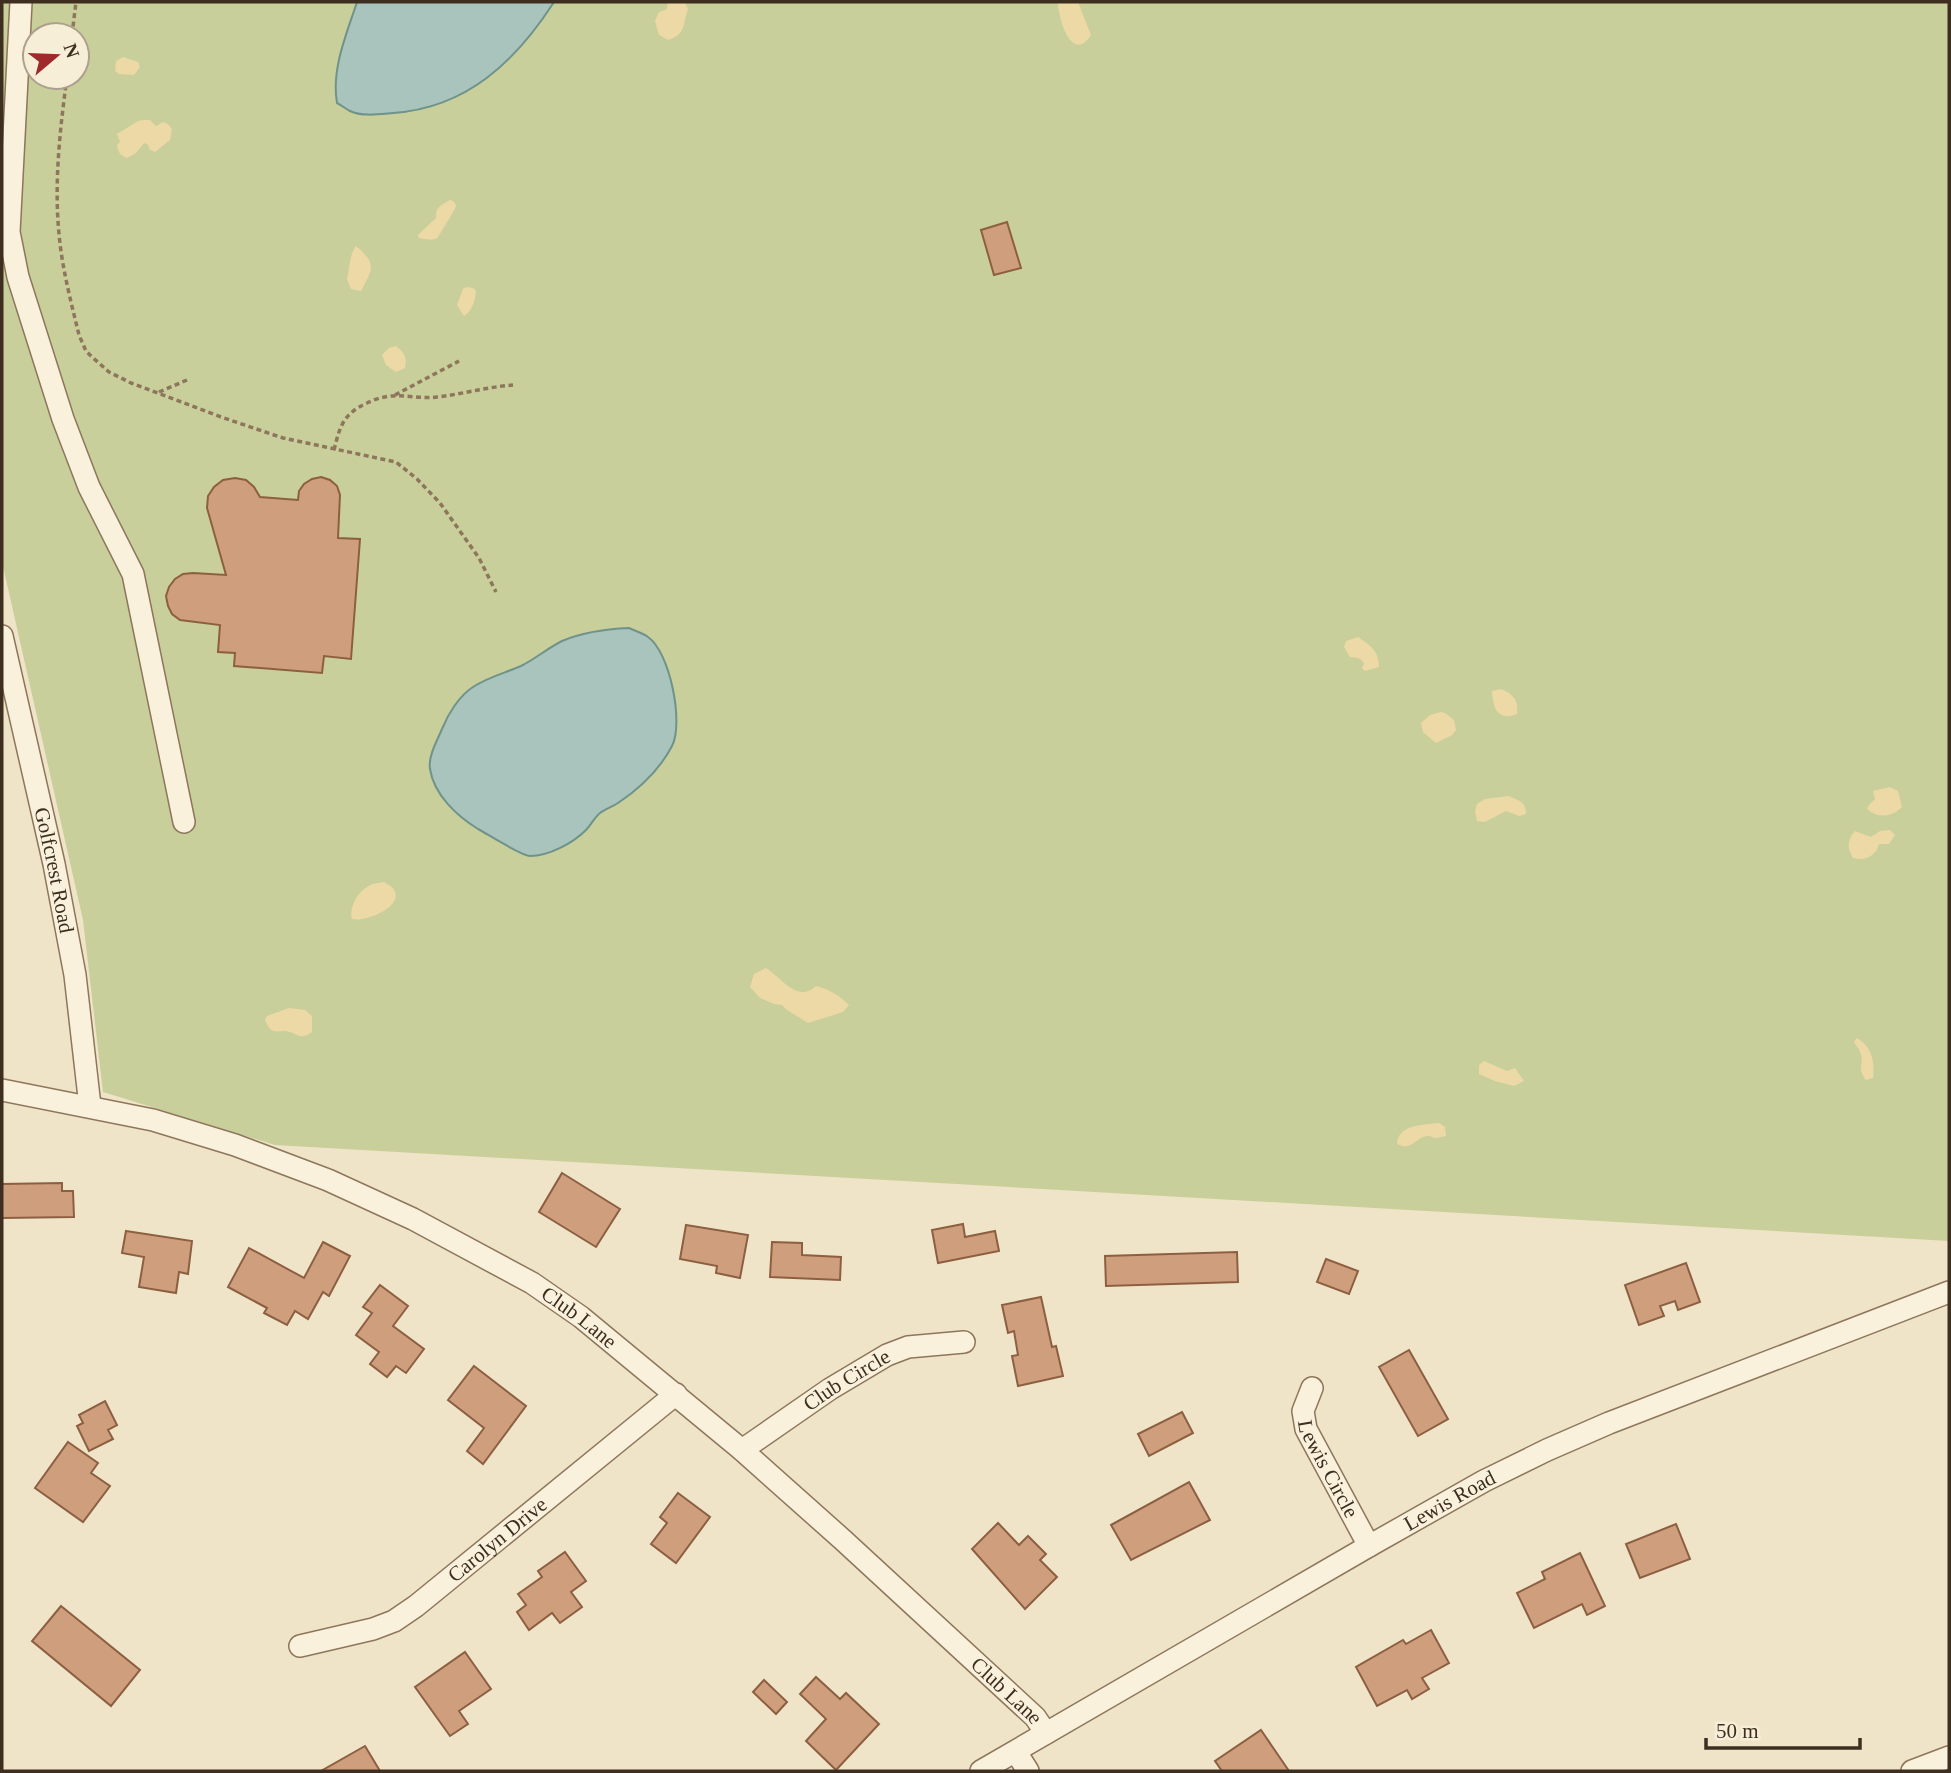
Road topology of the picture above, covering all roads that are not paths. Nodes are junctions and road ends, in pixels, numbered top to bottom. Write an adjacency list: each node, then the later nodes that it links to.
1 (21, 2): 3 (street)
2 (2, 636): 5 (street, Golfcrest Road)
3 (184, 822)
4 (2, 1090): 5 (street, Club Lane)
5 (90, 1106): 9 (street, Club Lane)
6 (1949, 1292): 11 (street, Lewis Road)
7 (964, 1342): 10 (street, Club Circle)
8 (1312, 1388): 11 (street, Lewis Circle)
9 (676, 1394): 10 (street, Club Lane); 12 (street, Carolyn Drive)
10 (742, 1450): 13 (street, Club Lane)
11 (1369, 1546): 13 (street, Lewis Road)
12 (300, 1646)
13 (1046, 1733): 14 (street, Lewis Road)
14 (1016, 1752): 16 (street, Lewis Road); 17 (street, Club Lane)
15 (1949, 1757): 18 (street)
16 (981, 1771)
17 (1028, 1771)
18 (1912, 1771)

